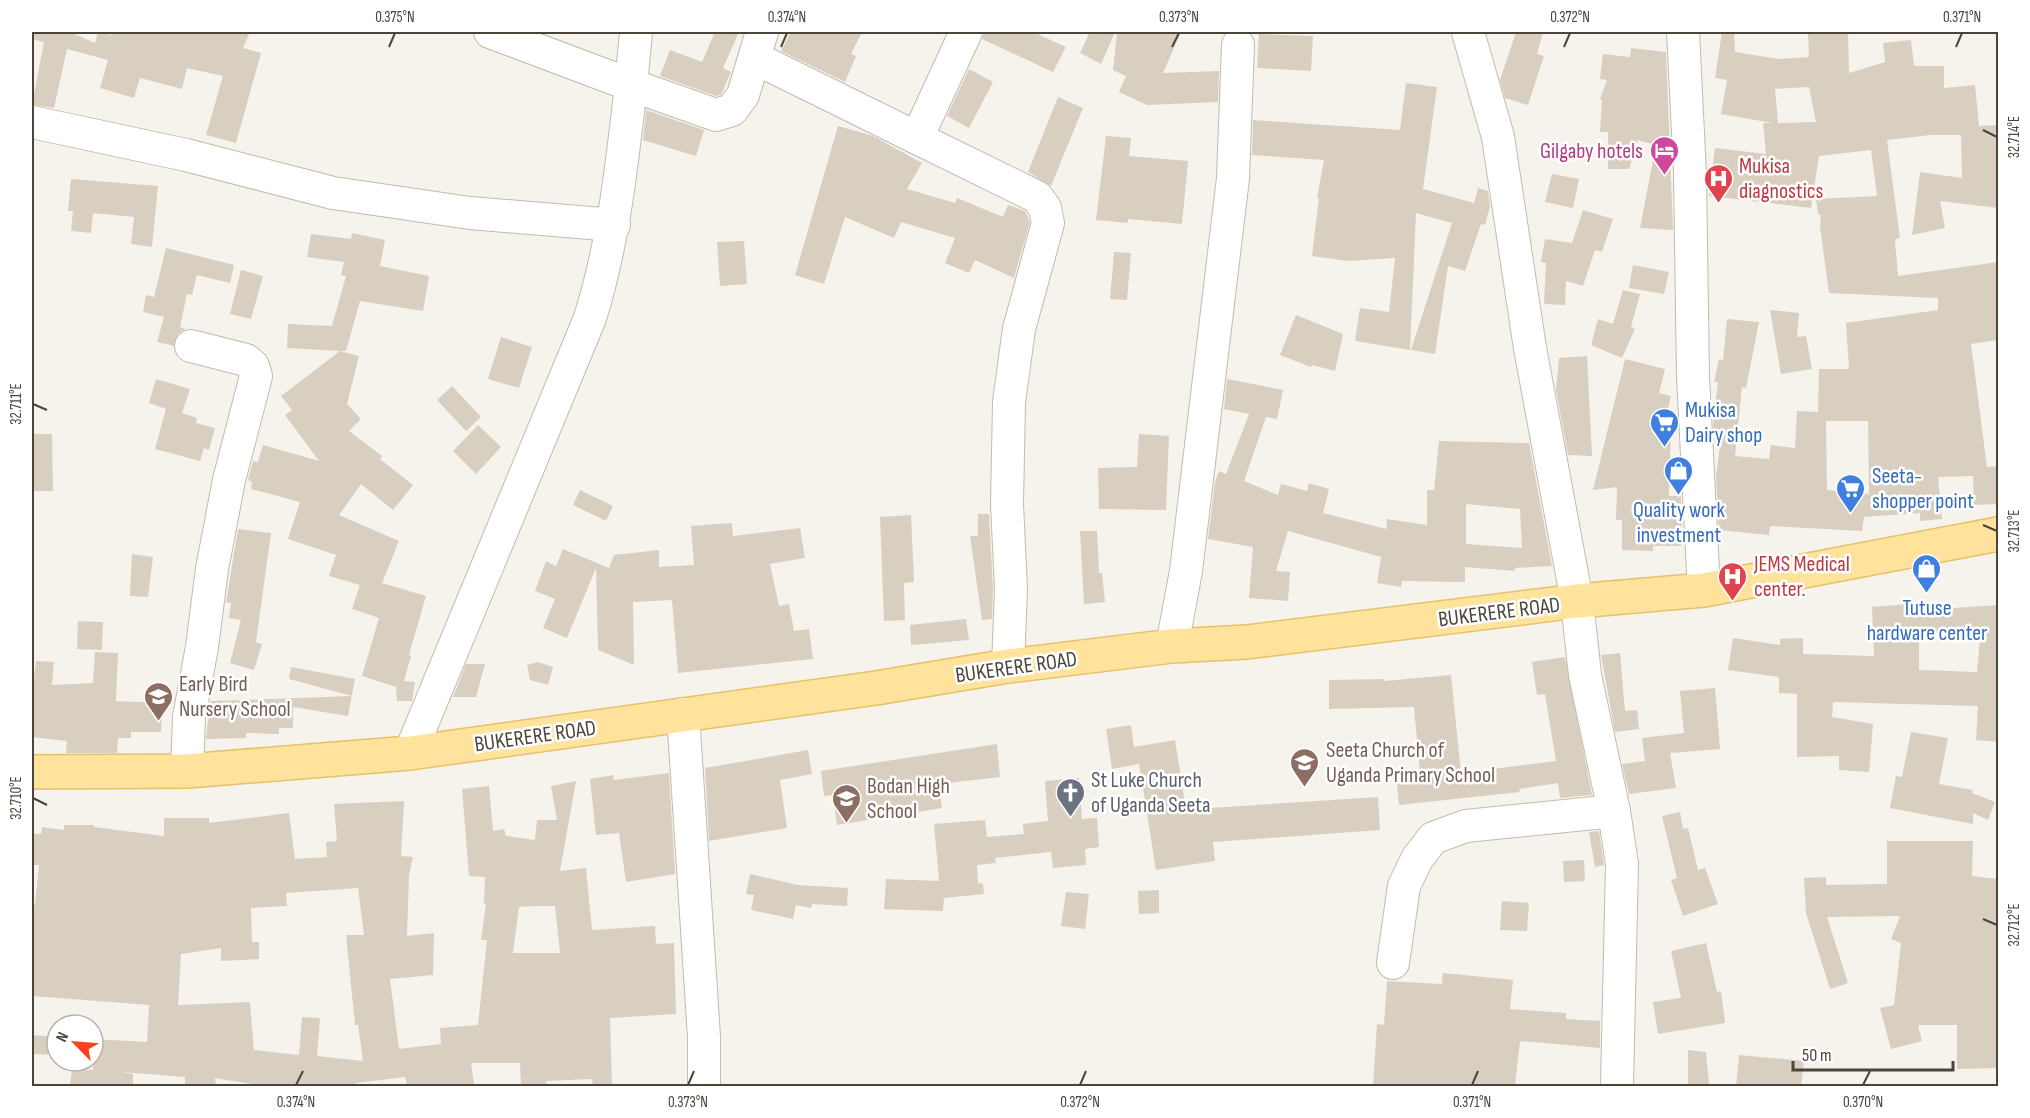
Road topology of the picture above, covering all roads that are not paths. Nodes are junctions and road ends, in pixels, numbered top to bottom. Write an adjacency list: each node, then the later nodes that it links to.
1 (490, 32): 8 (street)
2 (636, 32): 8 (street)
3 (966, 32): 10 (street)
4 (1468, 32): 15 (street)
5 (1683, 32): 14 (street)
6 (759, 45): 8 (street); 10 (street)
7 (1238, 45): 16 (street)
8 (631, 85): 11 (street)
9 (32, 122): 11 (street)
10 (917, 138): 17 (street)
11 (614, 225): 19 (street)
12 (190, 346): 21 (street)
13 (1998, 534): 14 (main road, BUKERERE ROAD)
14 (1704, 590): 15 (main road, BUKERERE ROAD)
15 (1577, 601): 16 (main road, BUKERERE ROAD); 22 (street)
16 (1172, 646): 17 (main road, BUKERERE ROAD)
17 (1008, 666): 18 (main road, BUKERERE ROAD)
18 (683, 714): 19 (main road, BUKERERE ROAD); 24 (street)
19 (410, 753): 21 (main road, BUKERERE ROAD)
20 (32, 771): 21 (main road, BUKERERE ROAD)
21 (187, 771)
22 (1614, 811): 23 (street); 25 (street)
23 (1393, 963)
24 (704, 1086)
25 (1617, 1086)

